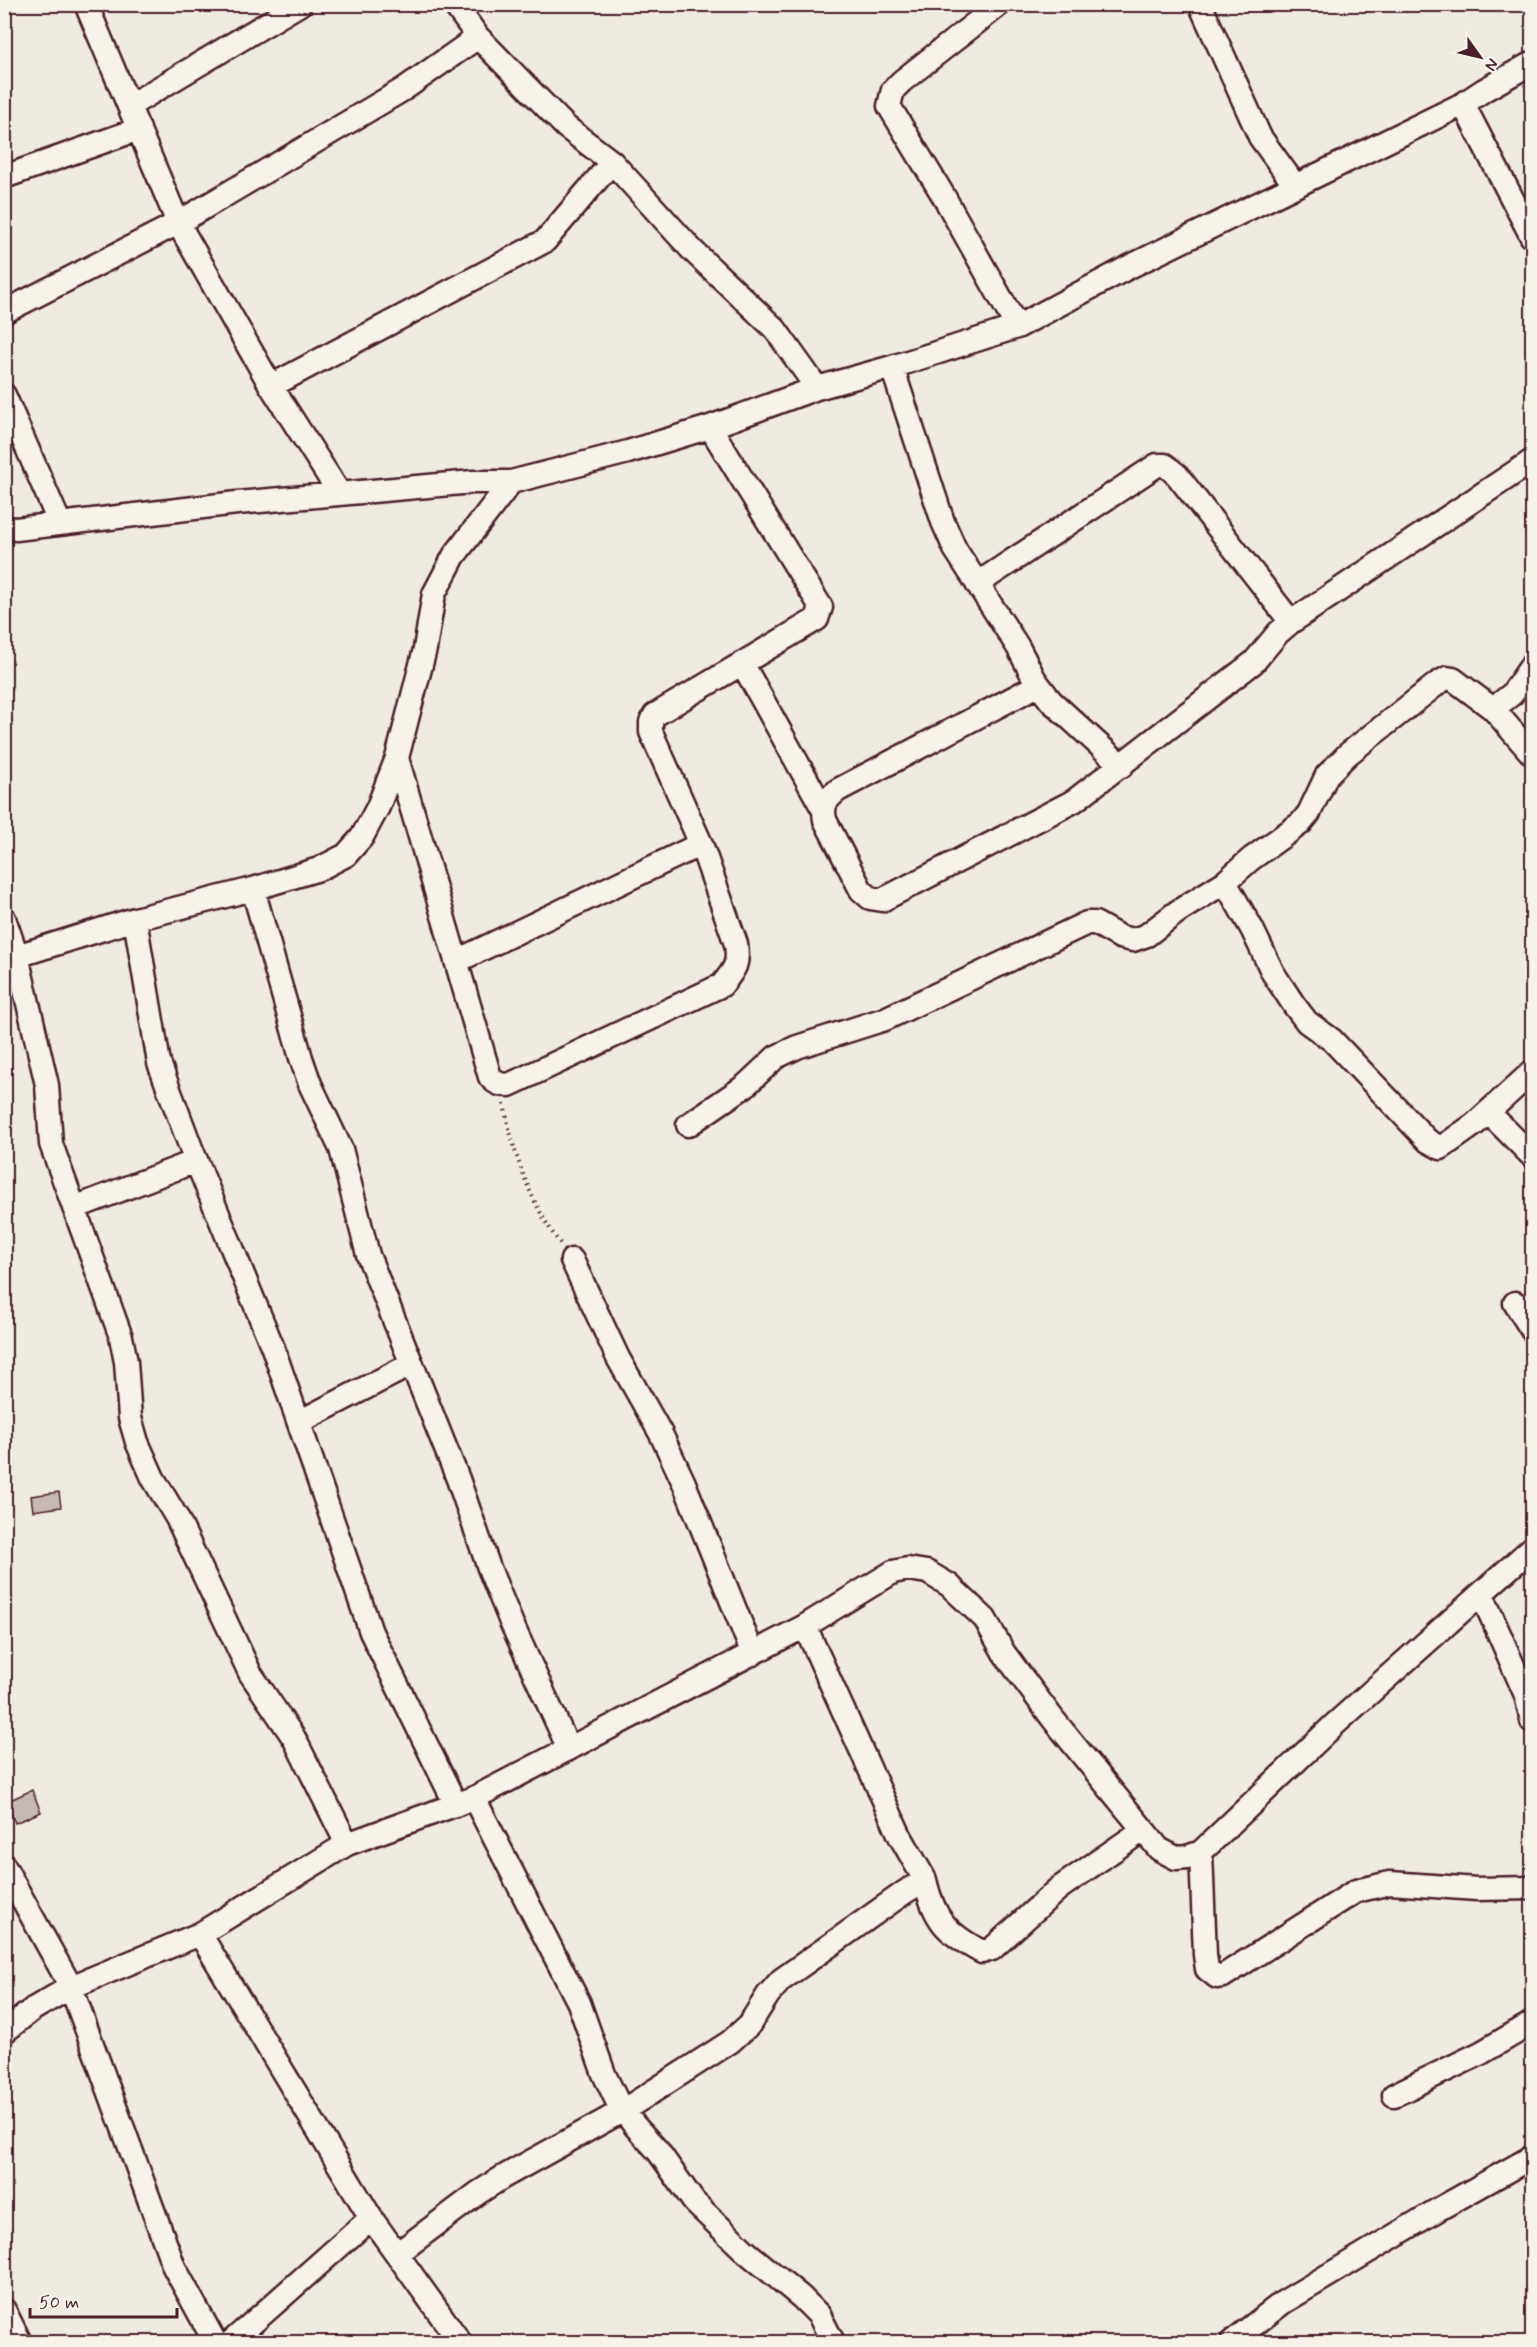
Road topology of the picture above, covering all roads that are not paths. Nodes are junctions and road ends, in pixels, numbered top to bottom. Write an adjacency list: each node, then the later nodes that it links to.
1 (86, 4): 9 (street)
2 (300, 4): 9 (street)
3 (454, 4): 6 (street)
4 (1000, 4): 17 (street)
5 (1200, 4): 13 (street)
6 (478, 37): 11 (street); 14 (street)
7 (1533, 63): 8 (street)
8 (1463, 104): 13 (street); 15 (street)
9 (129, 106): 10 (street)
10 (139, 129): 12 (street); 14 (street)
11 (612, 162): 19 (street); 20 (street)
12 (4, 177)
13 (1294, 184): 17 (street)
14 (178, 223): 16 (street); 19 (street)
15 (1533, 237)
16 (4, 312)
17 (1017, 327): 18 (street)
18 (892, 368): 20 (street); 28 (street)
19 (271, 386): 25 (street)
20 (817, 388): 22 (street)
21 (4, 395): 26 (street)
22 (710, 427): 24 (street); 30 (street)
23 (1533, 461): 29 (street)
24 (512, 482): 25 (street); 35 (street)
25 (340, 494): 26 (street)
26 (60, 524): 27 (street)
27 (4, 528)
28 (977, 584): 29 (street); 32 (street)
29 (1291, 622): 36 (street)
30 (742, 663): 37 (street); 38 (street)
31 (1533, 665): 33 (street)
32 (1038, 685): 36 (street); 37 (street)
33 (1493, 709): 34 (street); 39 (street)
34 (1533, 754)
35 (397, 758): 40 (street); 44 (street)
36 (1122, 766): 37 (street)
37 (822, 807)
38 (701, 844): 44 (street); 44 (street)
39 (1225, 882): 46 (street); 47 (street)
40 (253, 889): 42 (street); 54 (street)
41 (4, 918): 43 (street)
42 (135, 919): 43 (street); 49 (street)
43 (11, 958): 50 (street)
44 (457, 961)
45 (1533, 1072): 46 (street)
46 (1488, 1112): 48 (street)
47 (688, 1125)
48 (1533, 1156)
49 (196, 1161): 50 (street); 55 (street)
50 (74, 1208): 64 (street)
51 (573, 1260): 59 (street)
52 (1515, 1303): 53 (street)
53 (1533, 1330)
54 (412, 1364): 55 (street); 61 (street)
55 (299, 1422): 62 (street)
56 (1533, 1548): 57 (street)
57 (1482, 1595): 60 (street); 65 (street)
58 (806, 1626): 59 (street); 63 (street); 67 (street)
59 (753, 1654): 61 (street)
60 (1533, 1721)
61 (569, 1749): 62 (street)
62 (465, 1802): 64 (street); 74 (street)
63 (1143, 1830): 65 (street); 67 (street)
64 (347, 1844): 69 (street)
65 (1201, 1852): 68 (street)
66 (4, 1866): 70 (street)
67 (925, 1880): 74 (street)
68 (1533, 1888)
69 (200, 1934): 70 (street); 76 (street)
70 (71, 1987): 72 (street); 80 (street)
71 (1533, 2023): 73 (street)
72 (4, 2032)
73 (1394, 2095)
74 (624, 2110): 77 (street); 83 (street)
75 (1533, 2157): 84 (street)
76 (371, 2218): 77 (street); 81 (street)
77 (397, 2254): 82 (street)
78 (4, 2310): 79 (street)
79 (20, 2343)
80 (215, 2343)
81 (231, 2343)
82 (460, 2343)
83 (833, 2343)
84 (1232, 2343)

